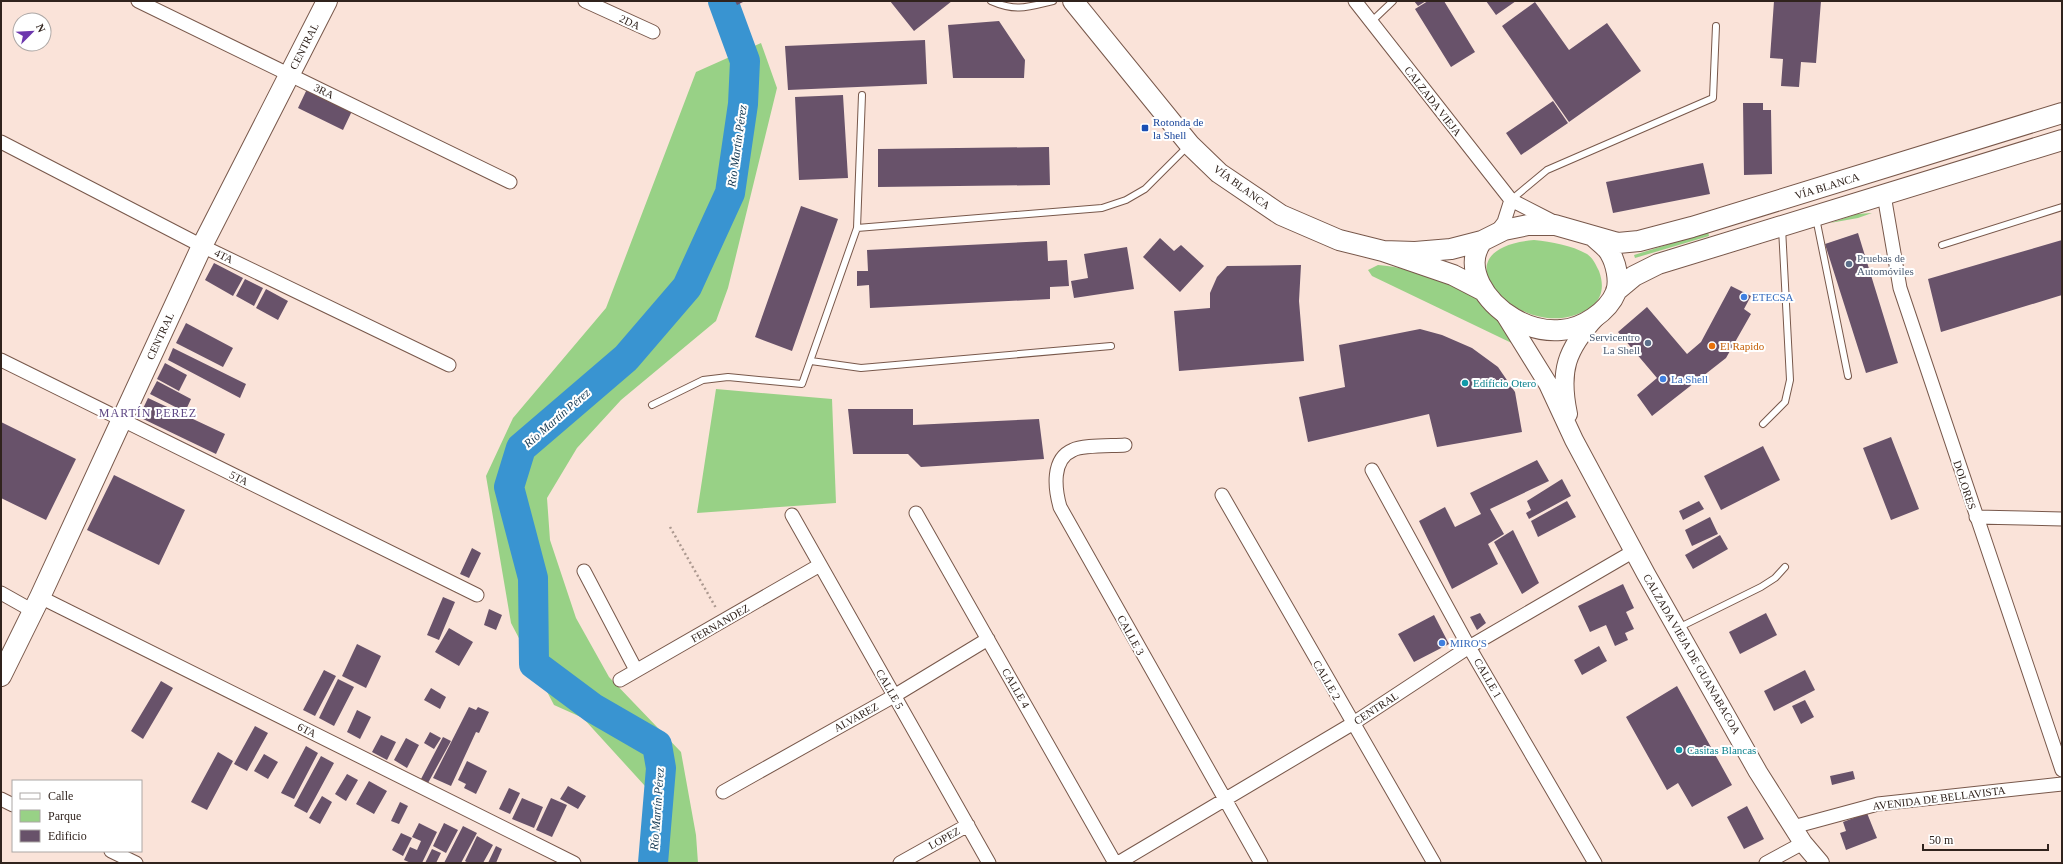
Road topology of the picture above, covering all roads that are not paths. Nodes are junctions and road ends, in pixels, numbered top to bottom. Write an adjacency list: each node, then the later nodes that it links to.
1 (138, 1): 12 (street, 3RA)
2 (327, 1): 12 (main road, CENTRAL)
3 (585, 1): 11 (street, 2DA)
4 (992, 1): 5 (lane)
5 (1053, 1)
6 (1073, 1): 17 (main road, VÍA BLANCA)
7 (1355, 1): 9 (street, CALZADA VIEJA)
8 (1393, 1): 9 (lane)
9 (1371, 22): 20 (street, CALZADA VIEJA)
10 (1716, 26): 20 (lane)
11 (653, 32)
12 (290, 74): 18 (street, 3RA); 27 (main road, CENTRAL)
13 (862, 95): 24 (lane)
14 (2062, 113): 25 (main road, VÍA BLANCA)
15 (2062, 140): 19 (main road)
16 (1, 142): 27 (street, 4TA)
17 (1190, 145): 24 (lane); 29 (main road, VÍA BLANCA)
18 (510, 182)
19 (1884, 196): 22 (main road); 48 (street, DOLORES)
20 (1511, 200): 25 (street, CALZADA VIEJA); 26 (street)
21 (2062, 207): 28 (lane)
22 (1816, 216): 23 (main road); 38 (lane)
23 (1782, 226): 31 (main road); 41 (lane)
24 (857, 228): 36 (lane)
25 (1592, 234): 26 (main road); 31 (main road)
26 (1489, 237): 29 (main road, VÍA BLANCA); 30 (main road)
27 (202, 246): 37 (street, 4TA); 40 (main road, CENTRAL)
28 (1942, 246)
29 (1383, 251): 30 (main road, VÍA BLANCA)
30 (1484, 291): 33 (main road)
31 (1616, 291): 32 (main road)
32 (1600, 312): 33 (main road); 42 (main road)
33 (1504, 313): 42 (main road)
34 (1111, 346): 36 (lane)
35 (1, 360): 40 (street, 5TA)
36 (811, 361): 39 (lane)
37 (449, 365)
38 (1848, 376)
39 (652, 405)
40 (120, 420): 55 (street, 5TA); 56 (main road, CENTRAL)
41 (1763, 424)
42 (1574, 440): 50 (main road, CALZADA VIEJA DE GUANABACOA)
43 (1125, 445): 69 (street, CALLE 3)
44 (1372, 470): 59 (street, CALLE 1)
45 (1222, 495): 64 (street, CALLE 2)
46 (916, 513): 58 (street, CALLE 4)
47 (792, 515): 51 (street, CALLE 5)
48 (1976, 517): 49 (street); 65 (street, DOLORES)
49 (2062, 519)
50 (1634, 552): 57 (main road, CALZADA VIEJA DE GUANABACOA); 59 (street, CENTRAL)
51 (820, 565): 60 (street, FERNANDEZ); 63 (street, CALLE 5)
52 (1785, 567): 57 (lane)
53 (584, 571): 60 (street)
54 (1, 593): 56 (street, 6TA)
55 (477, 594)
56 (37, 604): 61 (main road, CENTRAL); 76 (street, 6TA)
57 (1678, 628): 72 (main road, CALZADA VIEJA DE GUANABACOA)
58 (988, 639): 63 (street, ALVAREZ); 79 (street, CALLE 4)
59 (1470, 646): 64 (street, CENTRAL); 82 (street, CALLE 1)
60 (636, 670): 62 (street, FERNANDEZ)
61 (1, 676)
62 (620, 680)
63 (894, 696): 67 (street, ALVAREZ); 71 (street, CALLE 5)
64 (1352, 724): 69 (street, CENTRAL); 81 (street, CALLE 2)
65 (2062, 770)
66 (2062, 784): 72 (street, AVENIDA DE BELLAVISTA)
67 (723, 792)
68 (1, 799): 70 (street)
69 (1224, 800): 79 (street, CENTRAL); 80 (street, CALLE 3)
70 (12, 804)
71 (968, 825): 77 (street, LOPEZ); 78 (street, CALLE 5)
72 (1793, 827): 73 (main road, CALZADA VIEJA DE GUANABACOA)
73 (1803, 843): 83 (street); 84 (main road, CALZADA VIEJA DE GUANABACOA)
74 (113, 852): 75 (street)
75 (136, 863)
76 (574, 863)
77 (900, 863)
78 (989, 863)
79 (1117, 863)
80 (1261, 863)
81 (1434, 863)
82 (1595, 863)
83 (1766, 863)
84 (1820, 863)

